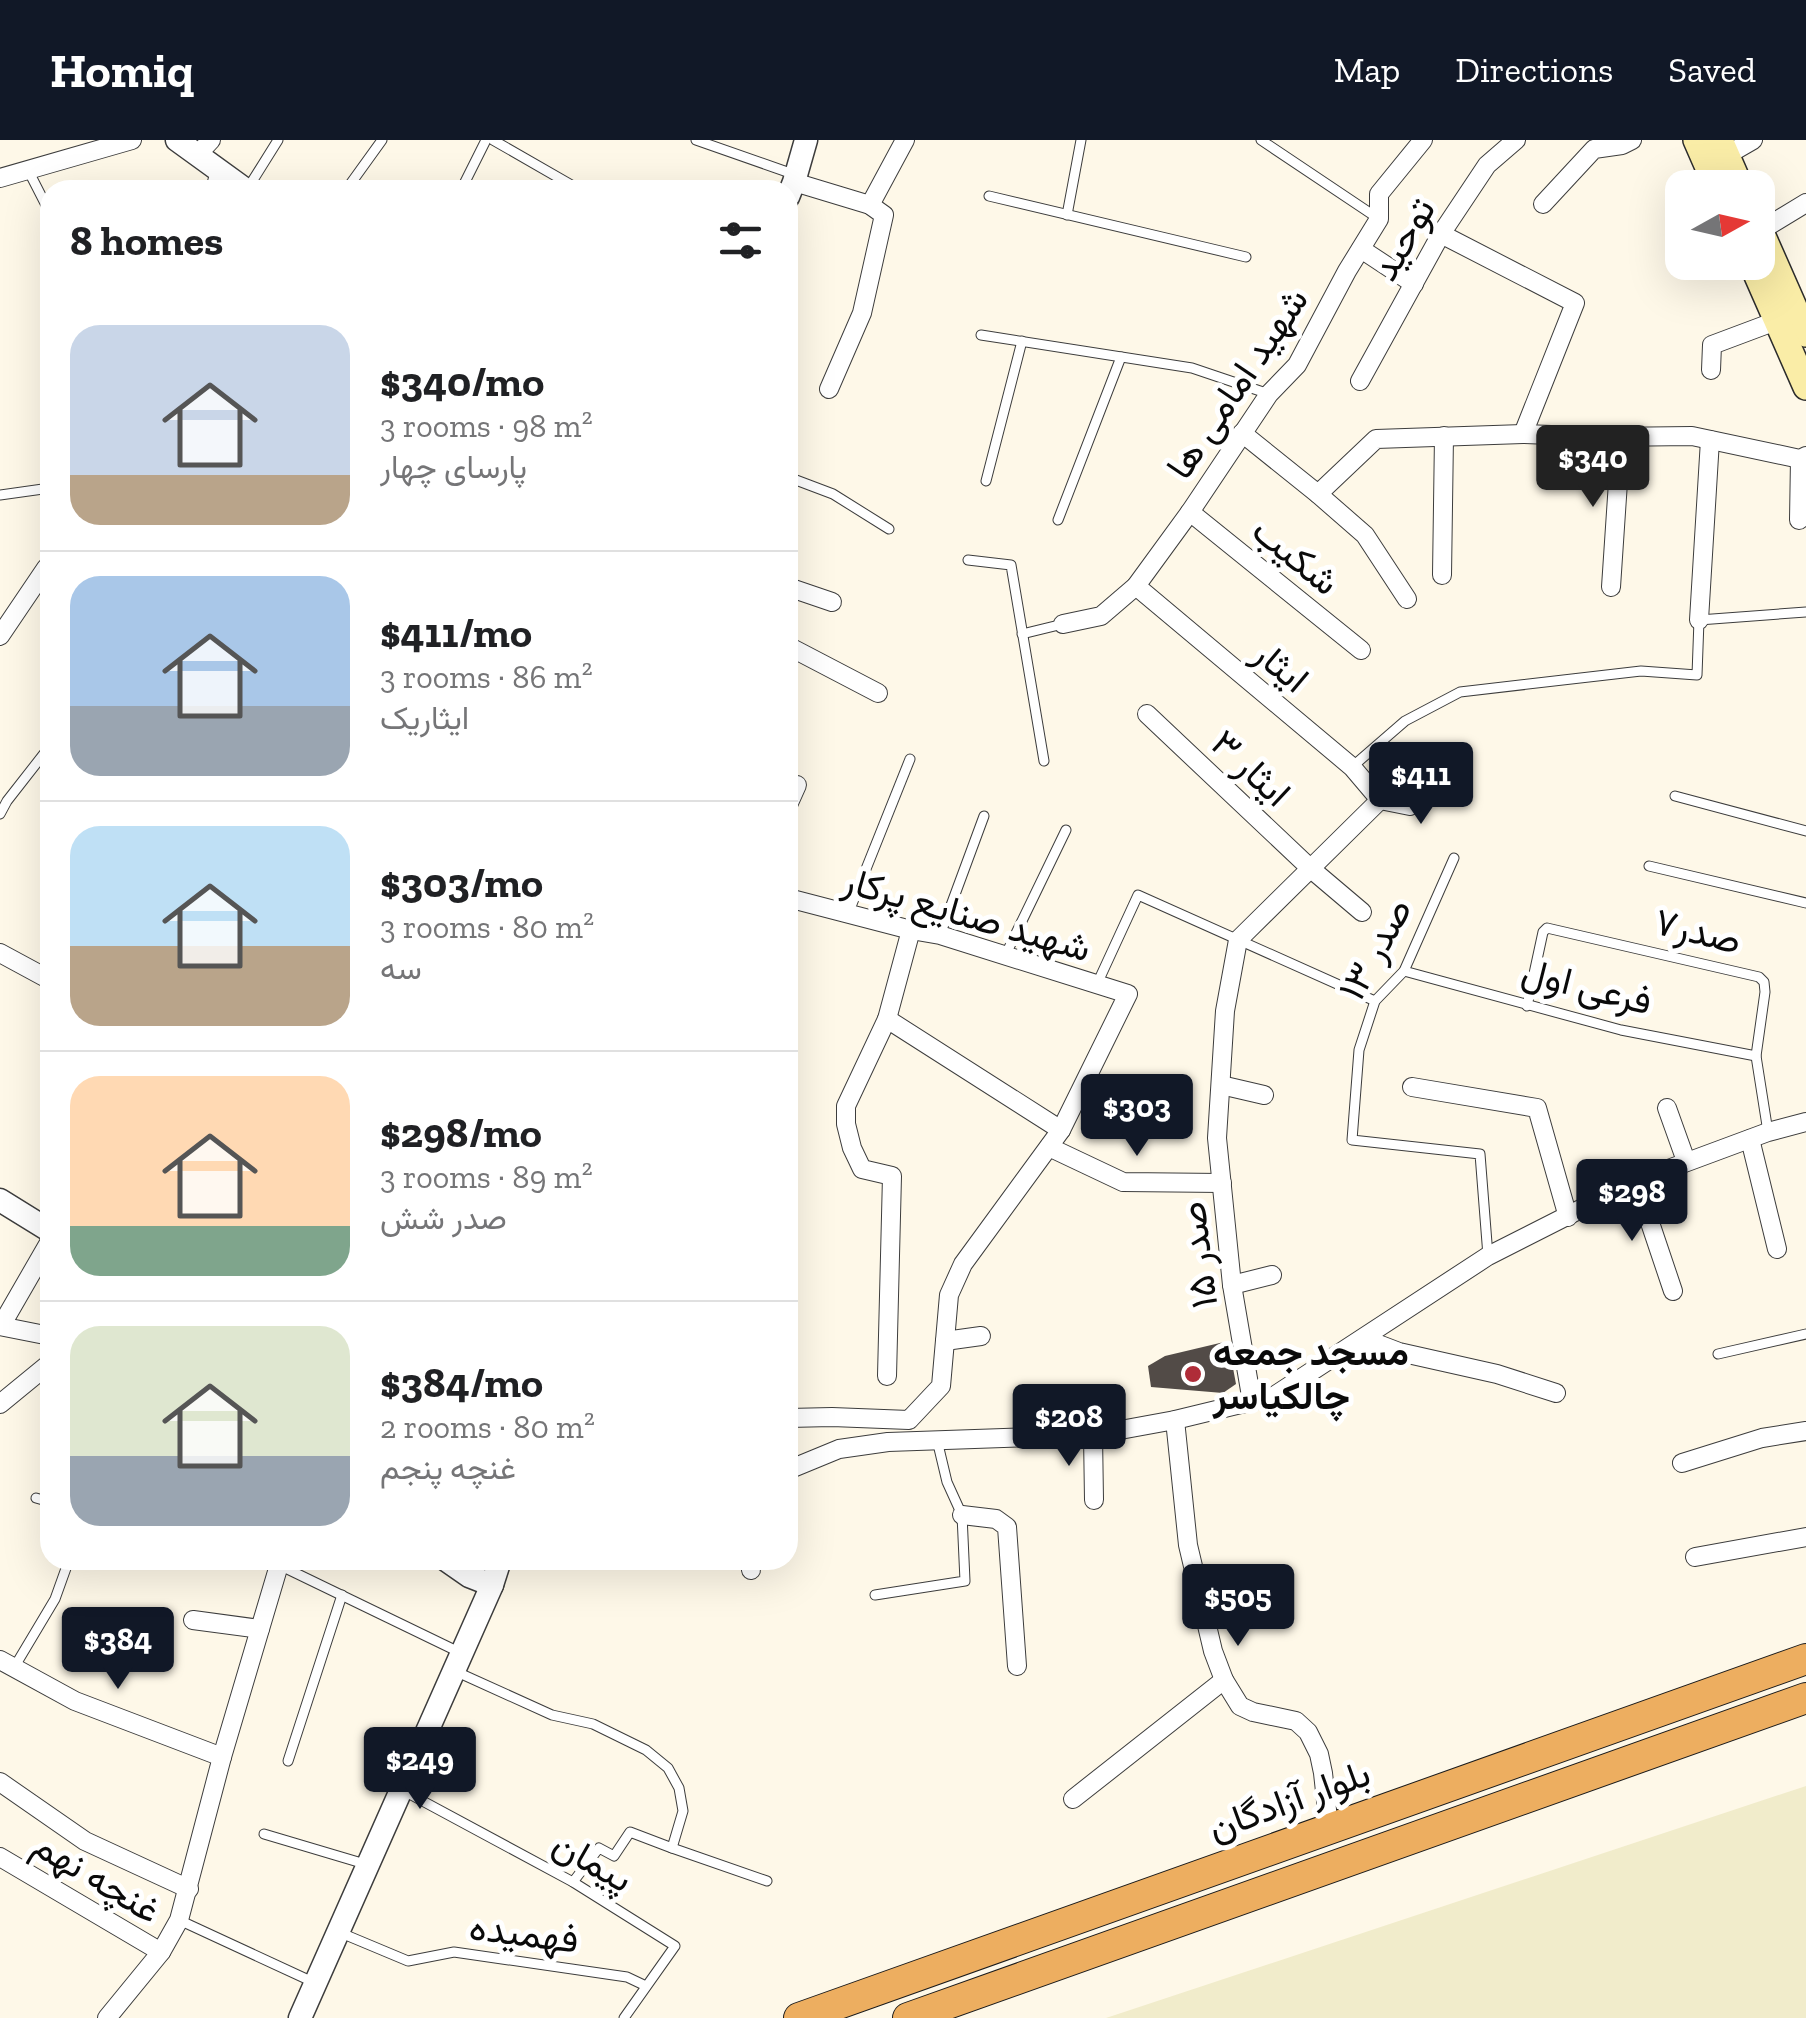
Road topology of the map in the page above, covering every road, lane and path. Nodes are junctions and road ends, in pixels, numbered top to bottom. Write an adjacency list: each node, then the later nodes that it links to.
1 (132, 140): 18 (street)
2 (177, 140): 16 (street)
3 (278, 140): 22 (lane)
4 (382, 140): 23 (lane)
5 (489, 140): 24 (lane); 25 (lane)
6 (696, 140): 26 (lane)
7 (806, 140): 27 (street)
8 (905, 140): 33 (street)
9 (1081, 140): 34 (lane)
10 (1261, 140): 35 (lane)
11 (1423, 140): 35 (street, شهید امامی ها)
12 (1516, 140): 37 (street, توحید)
13 (1632, 140): 32 (street)
14 (1696, 140): 19 (main road)
15 (1754, 140): 17 (street)
16 (204, 148): 21 (street)
17 (1724, 148)
18 (28, 170): 20 (street); 29 (lane)
19 (1709, 170)
20 (0, 178)
21 (213, 180)
22 (252, 180)
23 (353, 180)
24 (466, 180)
25 (562, 180)
26 (782, 180)
27 (794, 180)
28 (798, 186): 33 (street)
29 (40, 193)
30 (989, 196): 34 (lane)
31 (1806, 203): 36 (street)
32 (1543, 204)
33 (870, 206): 51 (street)
34 (1067, 214): 39 (lane)
35 (1379, 219): 38 (street, شهید امامی ها)
36 (1775, 219)
37 (1441, 234): 42 (street, توحید); 54 (street)
38 (1361, 249): 42 (street); 52 (street, شهید امامی ها)
39 (1246, 257)
40 (1775, 264): 45 (main road)
41 (1758, 280): 43 (main road)
42 (1414, 284): 49 (street, توحید)
43 (1776, 320): 48 (street); 50 (main road)
44 (980, 334): 46 (lane)
45 (1806, 334)
46 (1022, 341): 47 (lane); 59 (lane)
47 (1121, 356): 52 (lane); 65 (lane)
48 (1711, 370)
49 (1360, 381)
50 (1806, 387)
51 (829, 389)
52 (1269, 394): 53 (street, شهید امامی ها)
53 (1242, 433): 62 (street); 64 (street, شهید امامی ها)
54 (1523, 434): 55 (street); 56 (street)
55 (1444, 436): 62 (street); 69 (street)
56 (1622, 436): 57 (street); 72 (street)
57 (1710, 440): 58 (street); 77 (street)
58 (1803, 458): 66 (street)
59 (986, 480)
60 (798, 481): 67 (lane)
61 (40, 489): 63 (lane)
62 (1318, 494): 74 (street)
63 (0, 495)
64 (1190, 512): 71 (street, شهید امامی ها); 81 (street, شکیب)
65 (1058, 520)
66 (1799, 520)
67 (888, 529)
68 (968, 560): 79 (lane)
69 (1442, 574)
70 (40, 577): 80 (street)
71 (1136, 586): 78 (street, شهید امامی ها); 88 (street, ایثار)
72 (1611, 587)
73 (798, 590): 75 (street)
74 (1407, 599)
75 (832, 602)
76 (1806, 612): 77 (lane)
77 (1699, 620): 88 (lane)
78 (1064, 624): 79 (lane)
79 (1022, 634): 87 (lane)
80 (0, 636)
81 (1361, 650)
82 (798, 651): 83 (street)
83 (878, 693)
84 (1147, 714): 99 (street, ایثار ۳)
85 (40, 757): 91 (lane)
86 (910, 759): 103 (lane)
87 (1044, 762)
88 (1352, 767): 92 (street, ایثار)
89 (1454, 785): 92 (street)
90 (1675, 796): 96 (lane)
91 (4, 798): 93 (lane)
92 (1380, 800): 99 (street)
93 (0, 814)
94 (984, 816): 105 (lane)
95 (1066, 830): 108 (lane)
96 (1806, 831)
97 (1454, 858): 110 (lane, صدر ۱۳)
98 (1648, 866): 101 (lane)
99 (1310, 868): 102 (street, ایثار ۳); 106 (street)
100 (798, 901): 103 (street, شهید صنایع پرکار)
101 (1806, 903)
102 (1362, 912)
103 (848, 914): 104 (street, شهید صنایع پرکار)
104 (911, 930): 105 (street, شهید صنایع پرکار); 114 (street)
105 (940, 935): 108 (street, شهید صنایع پرکار)
106 (1238, 940): 111 (lane); 112 (lane); 116 (street, صدر ۱۵)
107 (0, 953): 109 (street)
108 (1006, 956): 111 (street, شهید صنایع پرکار)
109 (40, 968)
110 (1404, 971): 112 (lane, صدر ۱۳); 113 (lane, فرعی اول)
111 (1096, 985): 121 (street, شهید صنایع پرکار)
112 (1374, 1001): 131 (lane, صدر ۱۳)
113 (1527, 1006): 115 (lane, فرعی اول); 115 (lane, صدر۷)
114 (887, 1019): 121 (street); 144 (street)
115 (1756, 1056): 122 (lane, صدر۷)
116 (1220, 1085): 118 (street); 126 (street, صدر ۱۵)
117 (1412, 1086): 128 (street)
118 (1264, 1095)
119 (1667, 1108): 124 (street)
120 (1806, 1122): 122 (street)
121 (1061, 1130): 123 (street)
122 (1759, 1135): 124 (street); 130 (street)
123 (1049, 1147): 126 (street); 141 (street)
124 (1686, 1160): 125 (street)
125 (1636, 1182): 128 (street); 135 (street)
126 (1222, 1184): 134 (street, صدر ۱۵)
127 (0, 1200): 129 (street)
128 (1568, 1217): 131 (street)
129 (40, 1225)
130 (1777, 1249)
131 (1488, 1256): 140 (street)
132 (40, 1258): 136 (street)
133 (1272, 1275): 134 (street)
134 (1232, 1285): 146 (street, صدر ۱۵)
135 (1673, 1291)
136 (0, 1326): 137 (street)
137 (40, 1334)
138 (1806, 1334): 142 (lane)
139 (981, 1336): 141 (street)
140 (1365, 1338): 145 (street); 146 (street)
141 (945, 1341): 148 (street)
142 (1718, 1354)
143 (40, 1371): 147 (street)
144 (886, 1376)
145 (1556, 1393)
146 (1252, 1402): 149 (street)
147 (0, 1404)
148 (798, 1418)
149 (1175, 1420): 151 (street); 175 (street)
150 (1806, 1431): 153 (street)
151 (1092, 1435): 152 (street); 157 (street)
152 (937, 1440): 154 (street); 158 (lane)
153 (1682, 1463)
154 (798, 1466)
155 (36, 1498): 156 (lane)
156 (40, 1499)
157 (1094, 1500)
158 (962, 1515): 168 (lane); 174 (street)
159 (1806, 1537): 160 (street)
160 (1694, 1557)
161 (65, 1570): 173 (lane)
162 (278, 1570): 170 (street)
163 (288, 1570): 167 (lane)
164 (460, 1570): 166 (street)
165 (497, 1570): 166 (street)
166 (492, 1585): 172 (street)
167 (342, 1595): 172 (lane); 178 (lane)
168 (875, 1596)
169 (193, 1620): 170 (street)
170 (260, 1629): 177 (street)
171 (1806, 1658): 182 (highway, بلوار آزادگان)
172 (458, 1662): 180 (street); 184 (lane)
173 (7, 1663): 177 (street)
174 (1016, 1666)
175 (1224, 1680): 181 (street); 182 (street)
176 (1806, 1698): 186 (highway, بلوار آزادگان)
177 (222, 1757): 190 (street)
178 (288, 1761)
179 (0, 1782): 190 (street)
180 (402, 1789): 187 (street); 189 (lane, پیمان)
181 (1072, 1799)
182 (1329, 1828): 186 (highway); 199 (highway, بلوار آزادگان)
183 (264, 1834): 187 (lane)
184 (672, 1848): 188 (lane); 189 (lane)
185 (0, 1857): 193 (street, غنچه نهم)
186 (1336, 1864): 200 (highway, بلوار آزادگان)
187 (368, 1865): 192 (street)
188 (768, 1881)
189 (573, 1882): 195 (lane, پیمان)
190 (189, 1889): 191 (street)
191 (180, 1920): 193 (street); 194 (lane)
192 (338, 1932): 194 (street); 195 (lane, فهمیده)
193 (161, 1952): 196 (street)
194 (316, 1983): 197 (street)
195 (646, 1986): 198 (lane, پیمان)
196 (107, 2018)
197 (300, 2018)
198 (624, 2018)
199 (799, 2018)
200 (908, 2018)

